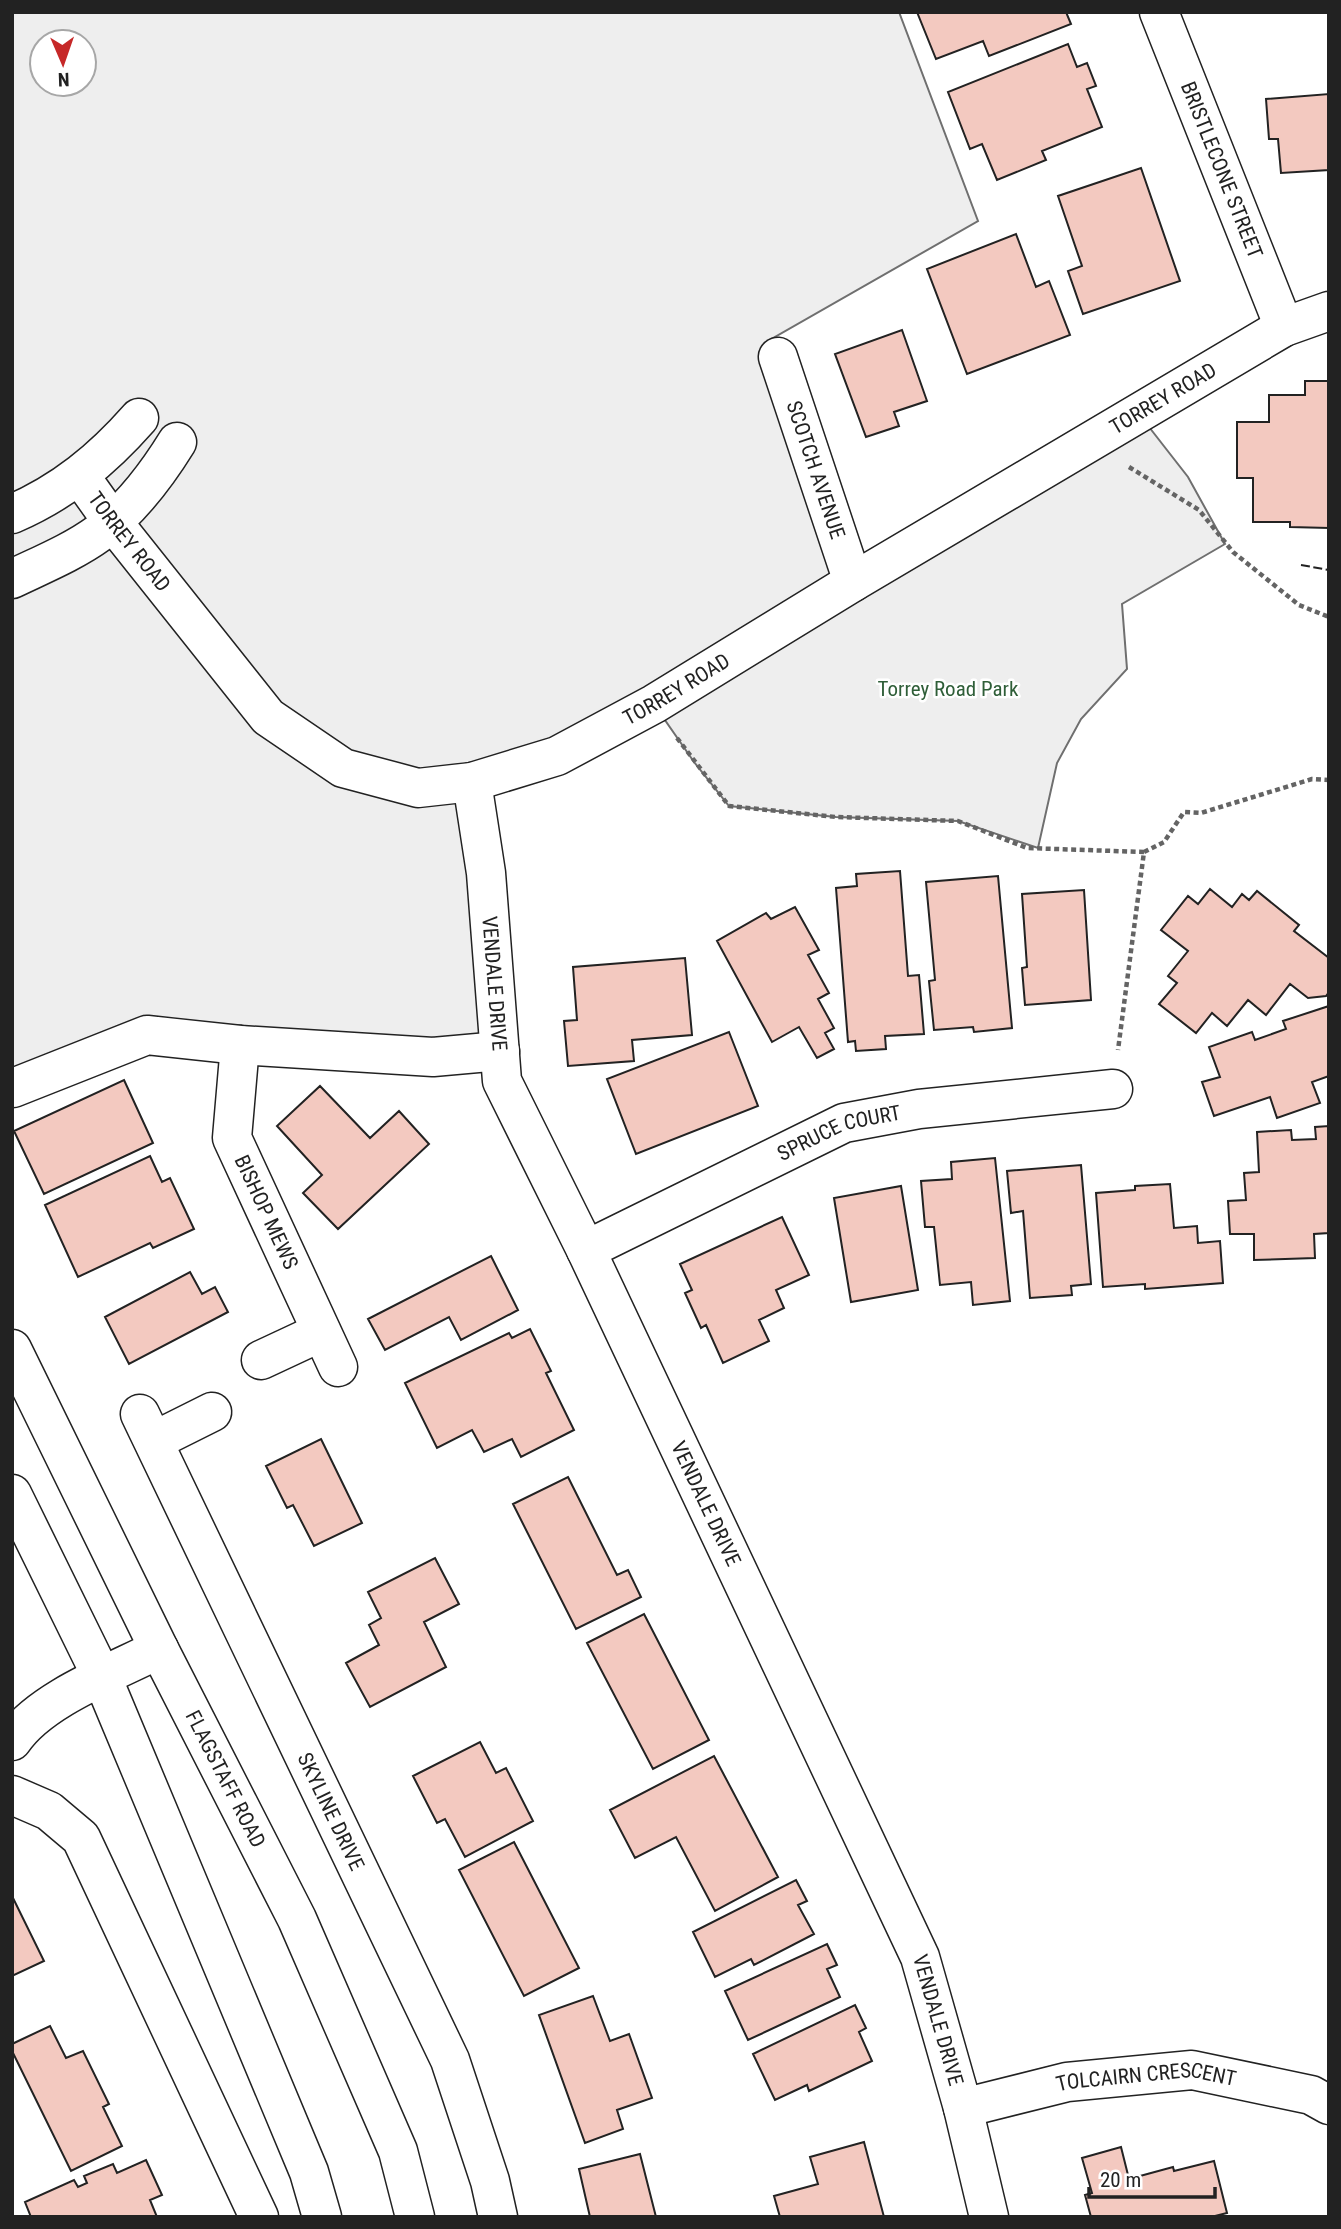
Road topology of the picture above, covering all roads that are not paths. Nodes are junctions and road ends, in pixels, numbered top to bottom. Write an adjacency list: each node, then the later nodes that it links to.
1 (1159, 12): 3 (street, BRISTLECONE STREET)
2 (1329, 311): 3 (street, TORREY ROAD)
3 (1284, 327): 11 (street, TORREY ROAD)
4 (778, 357): 11 (street, SCOTCH AVENUE)
5 (139, 418): 7 (street)
6 (177, 442): 9 (street)
7 (80, 476): 8 (street); 9 (street, TORREY ROAD)
8 (12, 514)
9 (112, 521): 10 (street); 12 (street, TORREY ROAD)
10 (12, 579)
11 (853, 582): 12 (street, TORREY ROAD)
12 (472, 782): 14 (street, VENDALE DRIVE)
13 (240, 1045): 14 (street); 15 (street); 18 (street, BISHOP MEWS)
14 (500, 1051): 17 (street, VENDALE DRIVE)
15 (13, 1088)
16 (1113, 1089): 17 (street, SPRUCE COURT)
17 (586, 1250): 29 (street, VENDALE DRIVE)
18 (321, 1332): 20 (street); 21 (street, BISHOP MEWS)
19 (12, 1349): 24 (street, FLAGSTAFF ROAD)
20 (261, 1360)
21 (338, 1367)
22 (212, 1412): 33 (street, SKYLINE DRIVE)
23 (12, 1494): 25 (street)
24 (159, 1649): 25 (street); 32 (street, FLAGSTAFF ROAD)
25 (102, 1677): 26 (street); 31 (street)
26 (12, 1741)
27 (12, 1796): 30 (street)
28 (1329, 2105): 29 (street, TOLCAIRN CRESCENT)
29 (963, 2108): 34 (street, VENDALE DRIVE)
30 (259, 2217)
31 (322, 2217)
32 (415, 2217)
33 (498, 2217)
34 (989, 2217)

